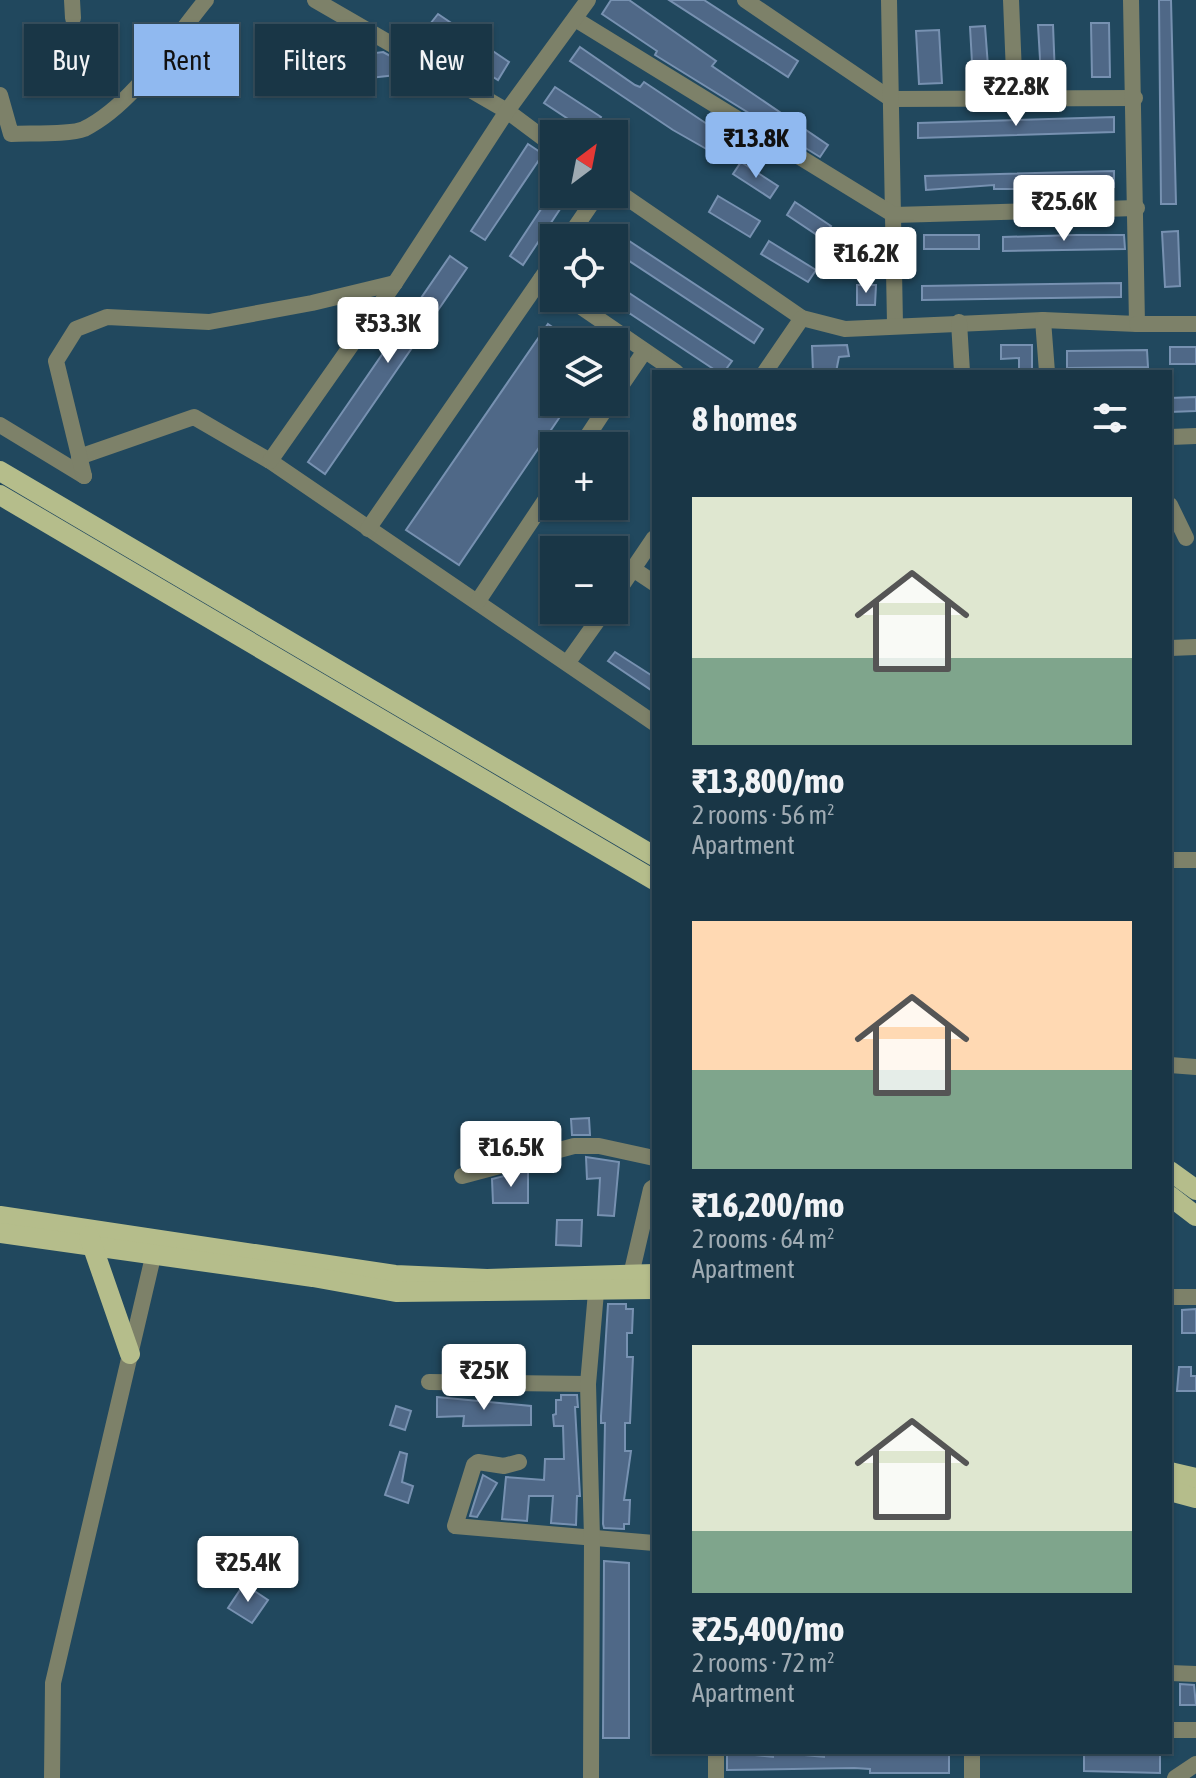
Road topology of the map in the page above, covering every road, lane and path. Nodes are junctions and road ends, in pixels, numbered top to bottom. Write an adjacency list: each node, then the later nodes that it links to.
1 (72, 0): 9 (street)
2 (206, 0): 11 (street)
3 (315, 0): 15 (street)
4 (588, 0): 10 (street)
5 (745, 0): 14 (street)
6 (889, 0): 14 (street)
7 (1011, 0): 12 (street)
8 (1131, 0): 13 (street)
9 (73, 18)
10 (575, 19): 15 (street); 19 (street)
11 (0, 95)
12 (1015, 98): 13 (street); 14 (street)
13 (1135, 98): 18 (street)
14 (891, 99): 19 (street)
15 (507, 111): 16 (street); 20 (street)
16 (540, 136)
17 (628, 199): 23 (street)
18 (1137, 208): 19 (street); 27 (street)
19 (894, 215): 26 (street)
20 (395, 283): 38 (street); 39 (street)
21 (540, 295): 44 (street)
22 (588, 312): 29 (street)
23 (802, 318): 26 (street); 31 (street)
24 (1043, 320): 25 (street); 27 (street); 33 (street)
25 (959, 322): 26 (street); 32 (street)
26 (895, 324)
27 (1137, 324): 28 (street)
28 (1196, 324)
29 (644, 352): 30 (street); 34 (street)
30 (673, 370)
31 (766, 370)
32 (962, 370)
33 (1047, 370)
34 (628, 375)
35 (0, 425): 38 (street)
36 (1196, 436): 37 (street)
37 (1172, 437)
38 (79, 457): 39 (street)
39 (270, 461): 44 (street)
40 (0, 471): 56 (main road)
41 (0, 495): 56 (main road)
42 (540, 508): 50 (street)
43 (1172, 510): 45 (street)
44 (368, 529): 50 (street)
45 (1184, 538)
46 (652, 541): 47 (street)
47 (633, 569): 48 (street); 49 (street)
48 (628, 576)
49 (652, 582)
50 (478, 601): 54 (street)
51 (595, 624): 54 (street)
52 (1196, 647): 53 (street)
53 (1172, 648)
54 (568, 662): 55 (street)
55 (652, 722)
56 (488, 770): 57 (main road); 60 (main road)
57 (652, 855)
58 (1172, 860): 59 (street)
59 (1196, 860)
60 (652, 879)
61 (1172, 1065): 62 (street)
62 (1196, 1067)
63 (652, 1158): 65 (street)
64 (1172, 1172): 66 (main road)
65 (462, 1176)
66 (1196, 1190)
67 (652, 1195): 74 (street)
68 (1172, 1198): 69 (main road)
69 (1196, 1216)
70 (7, 1226): 71 (main road)
71 (90, 1237): 72 (main road); 79 (main road)
72 (156, 1247): 74 (main road); 76 (main road); 79 (street)
73 (652, 1274): 74 (main road)
74 (631, 1275)
75 (652, 1289): 76 (main road)
76 (596, 1292): 81 (street)
77 (1172, 1297): 78 (street)
78 (1196, 1297)
79 (130, 1354): 95 (street)
80 (429, 1382): 81 (street)
81 (588, 1384): 87 (street)
82 (519, 1462): 87 (street)
83 (1172, 1472): 84 (main road)
84 (1196, 1478)
85 (1172, 1492): 86 (main road)
86 (1196, 1498)
87 (592, 1538): 88 (street); 96 (street)
88 (652, 1543)
89 (1172, 1673): 90 (street)
90 (1196, 1674)
91 (1172, 1730): 92 (street)
92 (1196, 1730)
93 (716, 1754): 97 (street)
94 (972, 1754): 98 (street)
95 (52, 1778)
96 (591, 1778)
97 (716, 1778)
98 (972, 1778)

